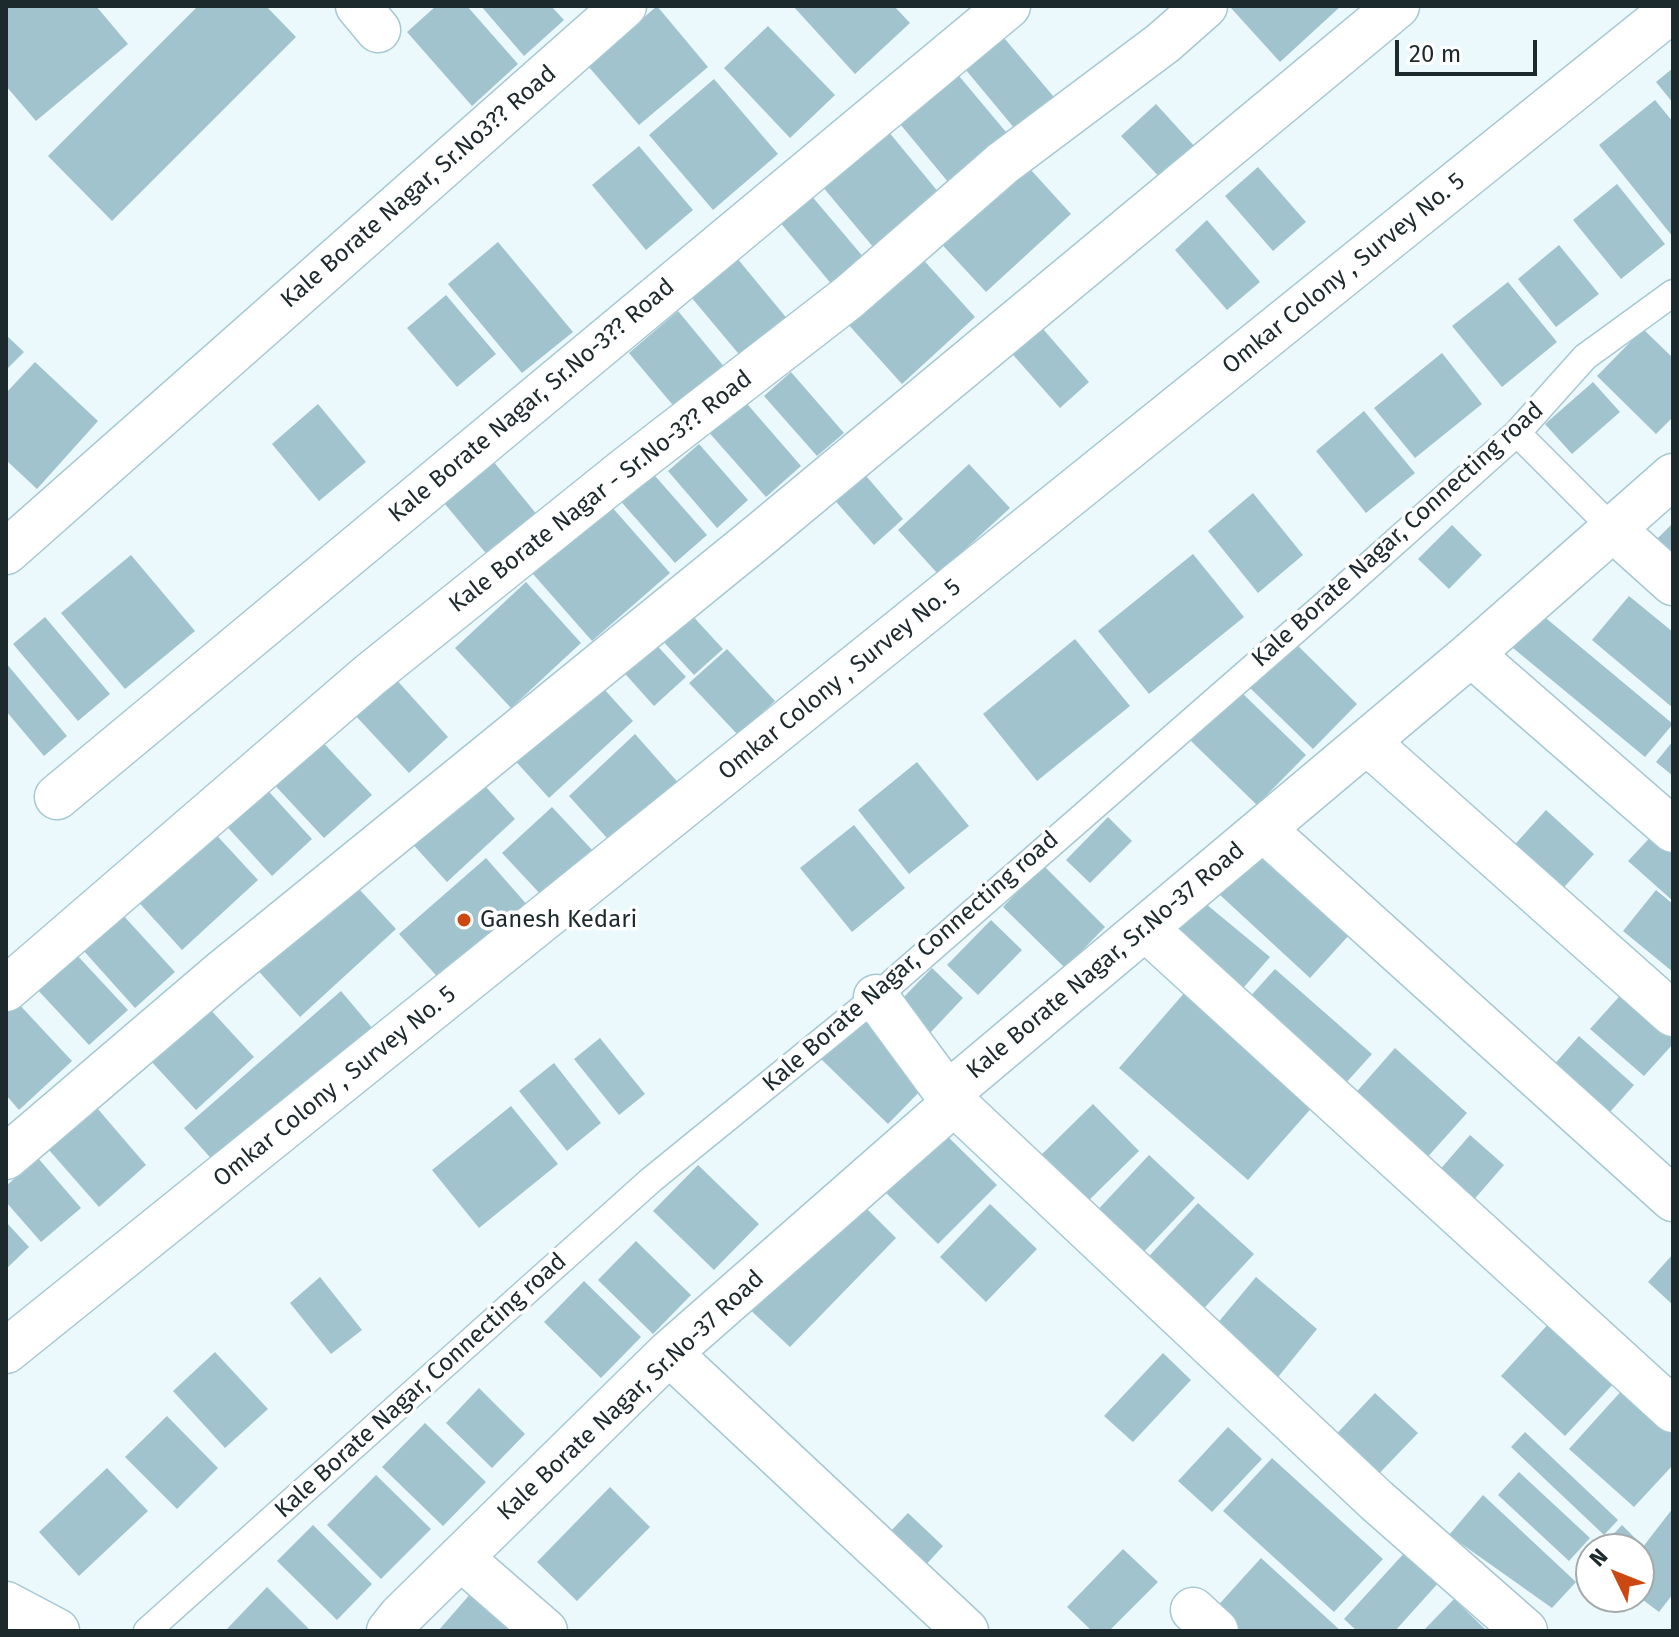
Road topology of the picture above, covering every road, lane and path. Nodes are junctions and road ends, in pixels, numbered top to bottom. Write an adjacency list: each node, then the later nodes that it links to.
1 (624, 6): 10 (street, Kale Borate Nagar, Sr.No3?? Road)
2 (1008, 6): 14 (street, Kale Borate Nagar, Sr.No-3?? Road)
3 (1205, 6): 18 (street, Kale Borate Nagar - Sr.No-3?? Road)
4 (1397, 6): 22 (street)
5 (1673, 9): 24 (street, Omkar Colony , Survey No. 5)
6 (1673, 293): 7 (lane, Kale Borate Nagar, Connecting road)
7 (1517, 433): 9 (lane); 19 (lane, Kale Borate Nagar, Connecting road)
8 (1673, 476): 9 (street, Kale Borate Nagar, Sr.No-37 Road)
9 (1614, 530): 11 (street); 12 (street, Kale Borate Nagar, Sr.No-37 Road)
10 (6, 552)
11 (1673, 583)
12 (1471, 654): 13 (street, Kale Borate Nagar, Sr.No-37 Road); 16 (street)
13 (1367, 742): 15 (street, Kale Borate Nagar, Sr.No-37 Road); 20 (street)
14 (57, 797)
15 (1263, 829): 17 (street, Kale Borate Nagar, Sr.No-37 Road); 23 (street)
16 (1673, 830)
17 (1145, 928): 21 (street, Kale Borate Nagar, Sr.No-37 Road); 26 (street)
18 (6, 989)
19 (876, 997): 21 (street); 31 (lane, Kale Borate Nagar, Connecting road)
20 (1673, 1014)
21 (954, 1103): 25 (street, Kale Borate Nagar, Sr.No-37 Road); 34 (street)
22 (6, 1157)
23 (1673, 1199)
24 (6, 1351)
25 (669, 1353): 27 (street, Kale Borate Nagar, Sr.No-37 Road); 33 (street)
26 (1673, 1410)
27 (461, 1558): 29 (street, Kale Borate Nagar, Sr.No-37 Road); 32 (street)
28 (6, 1604): 30 (street)
29 (403, 1626)
30 (57, 1631)
31 (147, 1631)
32 (545, 1631)
33 (966, 1631)
34 (1525, 1631)

